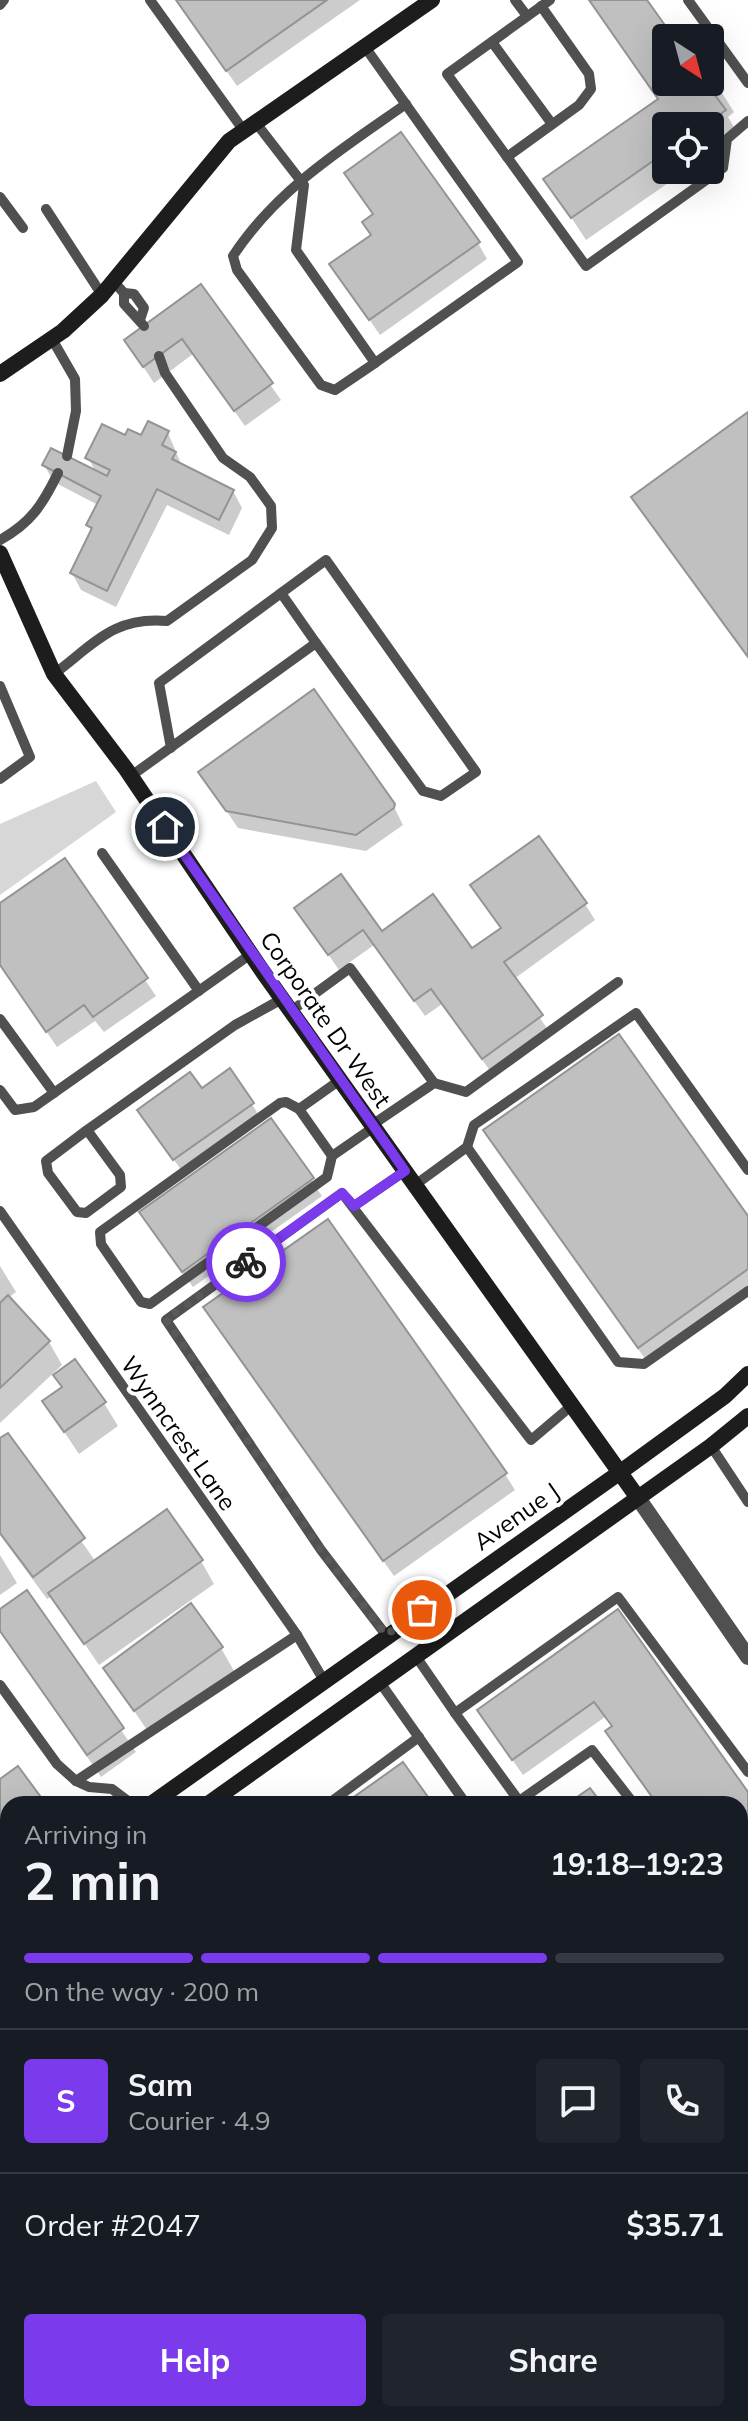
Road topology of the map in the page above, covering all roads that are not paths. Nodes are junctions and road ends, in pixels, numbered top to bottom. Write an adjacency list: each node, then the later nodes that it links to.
1 (4, 0): 7 (lane)
2 (150, 0): 15 (lane)
3 (432, 0): 10 (street)
4 (515, 0): 8 (lane)
5 (688, 0): 11 (lane)
6 (546, 3): 8 (lane); 14 (lane)
7 (0, 5)
8 (527, 16): 9 (lane)
9 (492, 42): 14 (lane); 16 (lane)
10 (365, 47): 12 (lane); 15 (street)
11 (748, 83)
12 (406, 104): 17 (lane); 26 (lane)
13 (748, 121): 16 (lane)
14 (552, 124): 16 (lane)
15 (250, 127): 17 (lane); 21 (street)
16 (507, 157)
17 (300, 179): 26 (lane); 26 (lane)
18 (0, 197): 20 (lane)
19 (46, 209): 22 (lane)
20 (23, 228)
21 (119, 287): 22 (street); 23 (lane)
22 (102, 295): 24 (street)
23 (142, 323)
24 (52, 339): 27 (street); 28 (lane)
25 (159, 356): 34 (lane)
26 (375, 363)
27 (0, 374)
28 (67, 456)
29 (58, 473): 30 (lane)
30 (0, 540)
31 (0, 553): 34 (street, Corporate Dr West)
32 (281, 593): 33 (lane); 33 (lane); 36 (lane)
33 (316, 643): 36 (lane)
34 (54, 674): 37 (street, Corporate Dr West)
35 (0, 686): 38 (lane)
36 (171, 748): 37 (lane)
37 (131, 776): 40 (street, Corporate Dr West)
38 (0, 779)
39 (102, 853): 42 (lane)
40 (251, 954): 42 (lane); 43 (street, Corporate Dr West)
41 (618, 982): 46 (lane)
42 (199, 991): 48 (lane)
43 (286, 1005): 45 (street, Corporate Dr West); 46 (lane); 51 (lane)
44 (0, 1019): 48 (lane)
45 (340, 1080): 49 (lane); 50 (street, Corporate Dr West)
46 (434, 1083): 50 (lane)
47 (0, 1090): 48 (lane)
48 (54, 1093)
49 (299, 1109): 53 (lane); 53 (lane)
50 (373, 1126): 53 (lane); 55 (street, Corporate Dr West)
51 (87, 1130): 51 (lane)
52 (467, 1147): 54 (lane); 55 (lane); 58 (lane)
53 (332, 1156)
54 (748, 1170)
55 (410, 1178): 56 (lane); 60 (street, Corporate Dr West)
56 (354, 1206): 60 (lane); 67 (lane)
57 (0, 1211): 66 (lane, Wynncrest Lane)
58 (748, 1291)
59 (748, 1374): 63 (street, Avenue J)
60 (570, 1407): 63 (street, Corporate Dr West)
61 (748, 1416): 62 (street)
62 (711, 1446): 64 (street); 65 (lane)
63 (619, 1473): 64 (street, Corporate Dr West); 67 (street, Avenue J)
64 (638, 1498): 68 (street); 69 (street)
65 (748, 1502)
66 (297, 1635): 70 (lane, Wynncrest Lane); 76 (lane)
67 (386, 1635): 70 (street, Avenue J)
68 (415, 1655): 71 (street); 73 (lane)
69 (748, 1657)
70 (323, 1679): 78 (street, Avenue J)
71 (379, 1681): 74 (lane); 79 (street)
72 (0, 1685): 76 (lane)
73 (455, 1713): 75 (lane); 82 (lane)
74 (419, 1737): 80 (lane); 81 (lane)
75 (748, 1772)
76 (76, 1781): 77 (lane)
77 (121, 1796)
78 (162, 1796)
79 (219, 1796)
80 (339, 1796)
81 (460, 1796)
82 (512, 1796)
83 (527, 1796): 84 (lane)
84 (628, 1796)

